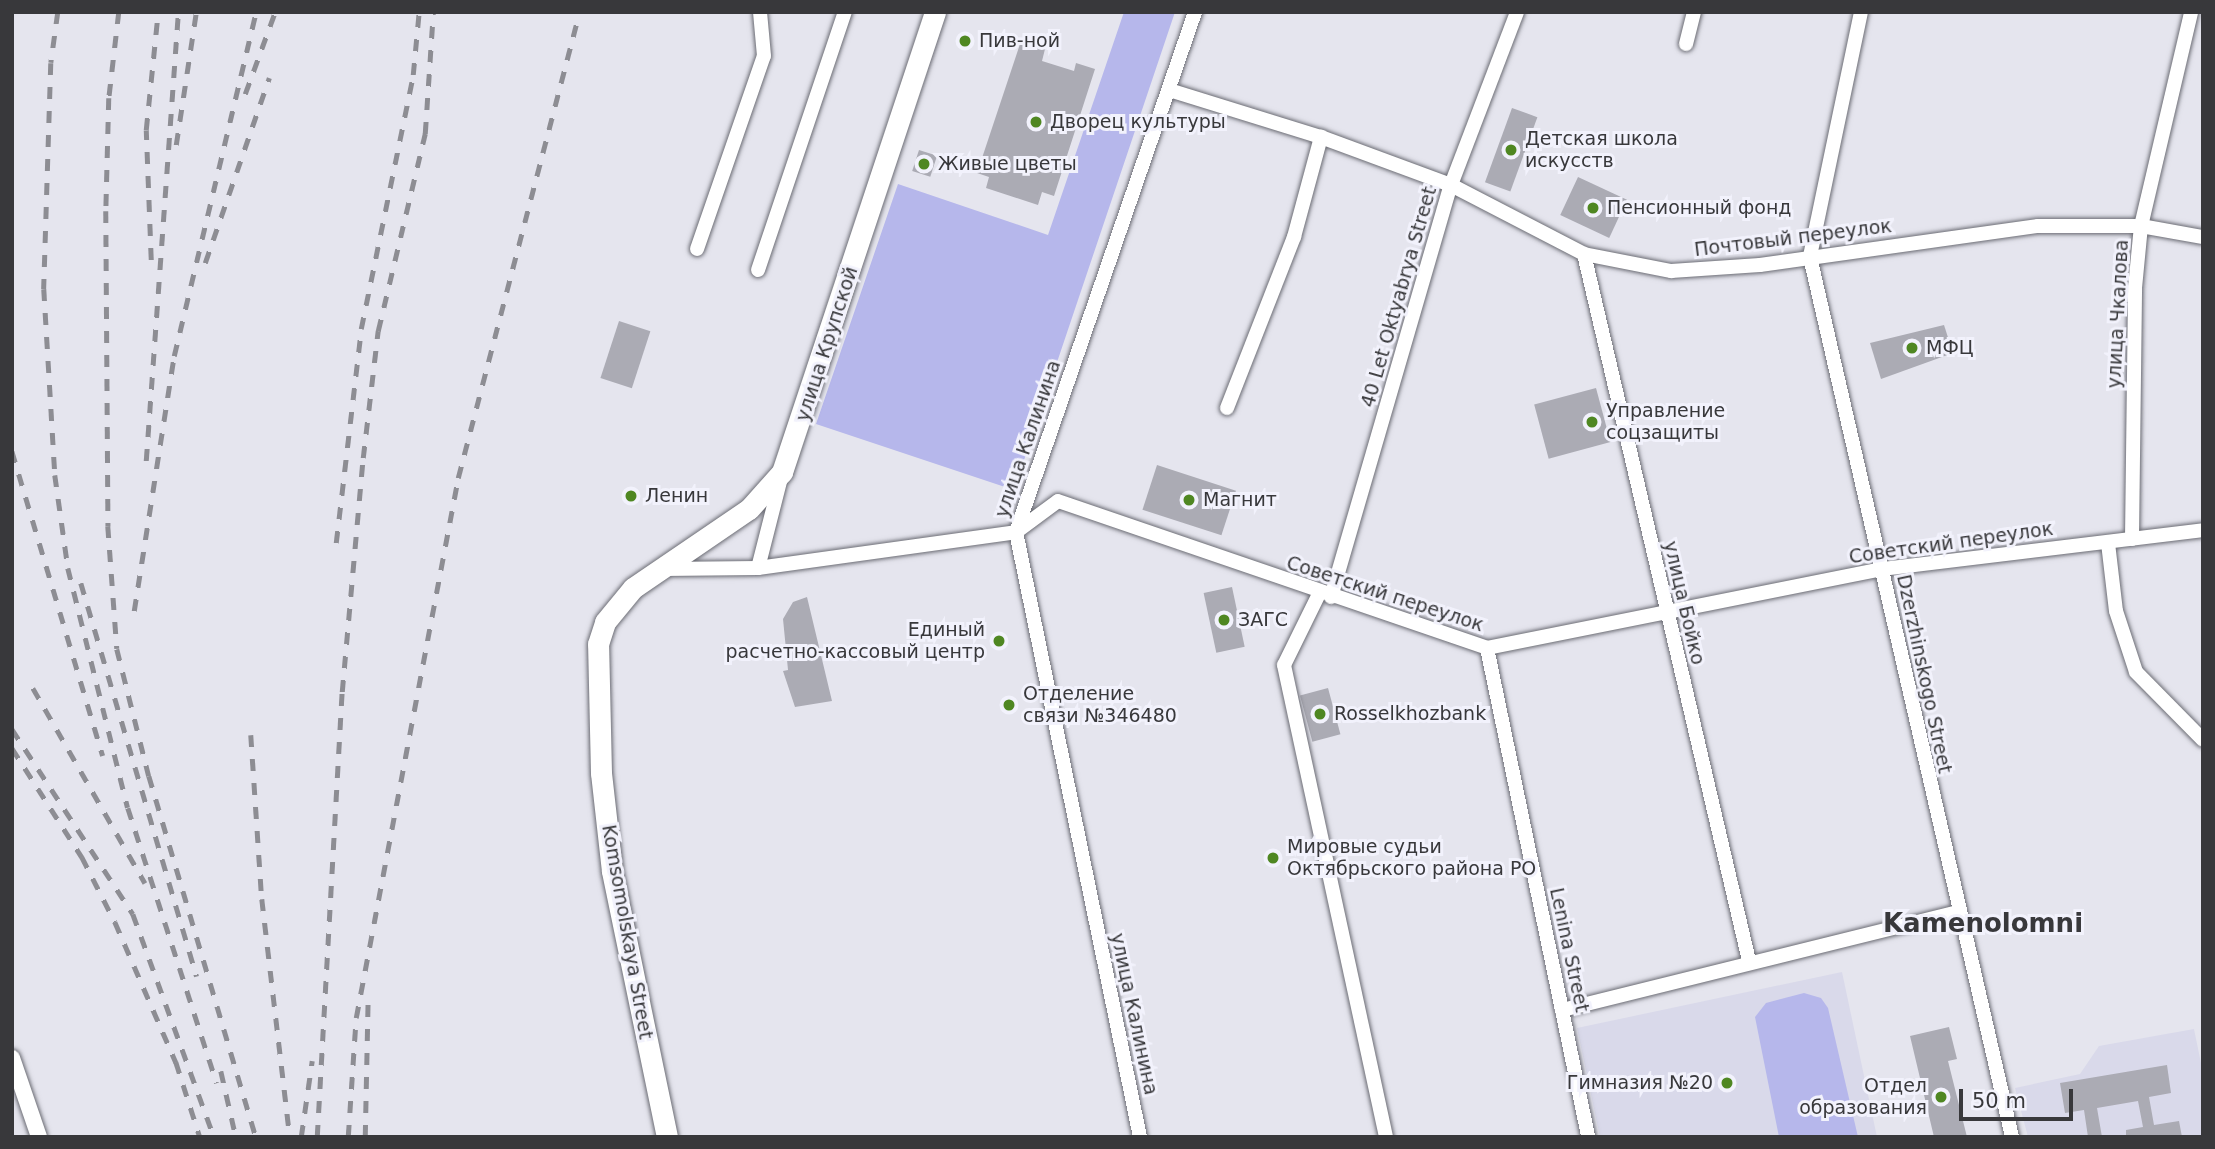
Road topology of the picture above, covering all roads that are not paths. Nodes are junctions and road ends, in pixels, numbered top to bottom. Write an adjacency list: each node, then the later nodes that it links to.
1 (760, 12): 15 (street)
2 (845, 12): 18 (street)
3 (936, 12): 20 (main road, улица Крупской)
4 (1195, 12): 10 (street, улица Калинина)
5 (1517, 12): 12 (street, 40 Let Oktyabrya Street)
6 (1695, 12): 9 (street)
7 (1861, 12): 17 (street, Dzerzhinskogo Street)
8 (2191, 12): 13 (street, улица Чкалова)
9 (1686, 44)
10 (1169, 90): 11 (street, Почтовый переулок); 22 (street, улица Калинина)
11 (1321, 137): 12 (street, Почтовый переулок); 19 (street)
12 (1451, 185): 16 (street, Почтовый переулок); 28 (street, 40 Let Oktyabrya Street)
13 (2141, 226): 14 (street, Почтовый переулок); 17 (street, Почтовый переулок); 23 (street, улица Чкалова)
14 (2203, 237)
15 (697, 249)
16 (1584, 254): 17 (street, Почтовый переулок); 30 (street, улица Бойко)
17 (1810, 257): 26 (street, Dzerzhinskogo Street)
18 (758, 270)
19 (1227, 408)
20 (782, 472): 25 (street); 27 (main road, улица Крупской)
21 (2203, 530): 23 (street, Советский переулок)
22 (1016, 532): 25 (street, Советский переулок); 28 (street, Советский переулок); 39 (street, улица Калинина)
23 (2132, 539): 24 (street, Советский переулок)
24 (2108, 543): 26 (street, Советский переулок); 32 (street)
25 (758, 568): 27 (street, Советский переулок)
26 (1882, 569): 30 (street, Советский переулок); 33 (street, Dzerzhinskogo Street)
27 (655, 570): 29 (main road, улица Крупской)
28 (1325, 595): 31 (street, Советский переулок); 40 (street, 40 Let Oktyabrya Street)
29 (617, 605): 38 (main road, Komsomolskaya Street)
30 (1667, 612): 31 (street, Советский переулок); 34 (street, улица Бойко)
31 (1487, 648): 35 (street, Lenina Street)
32 (2203, 740)
33 (1957, 912): 34 (street); 42 (street, Dzerzhinskogo Street)
34 (1749, 961): 35 (street)
35 (1562, 1010): 41 (street, Lenina Street)
36 (12, 1058): 37 (street)
37 (39, 1137)
38 (667, 1137)
39 (1140, 1137)
40 (1386, 1137)
41 (1588, 1137)
42 (2012, 1137)

